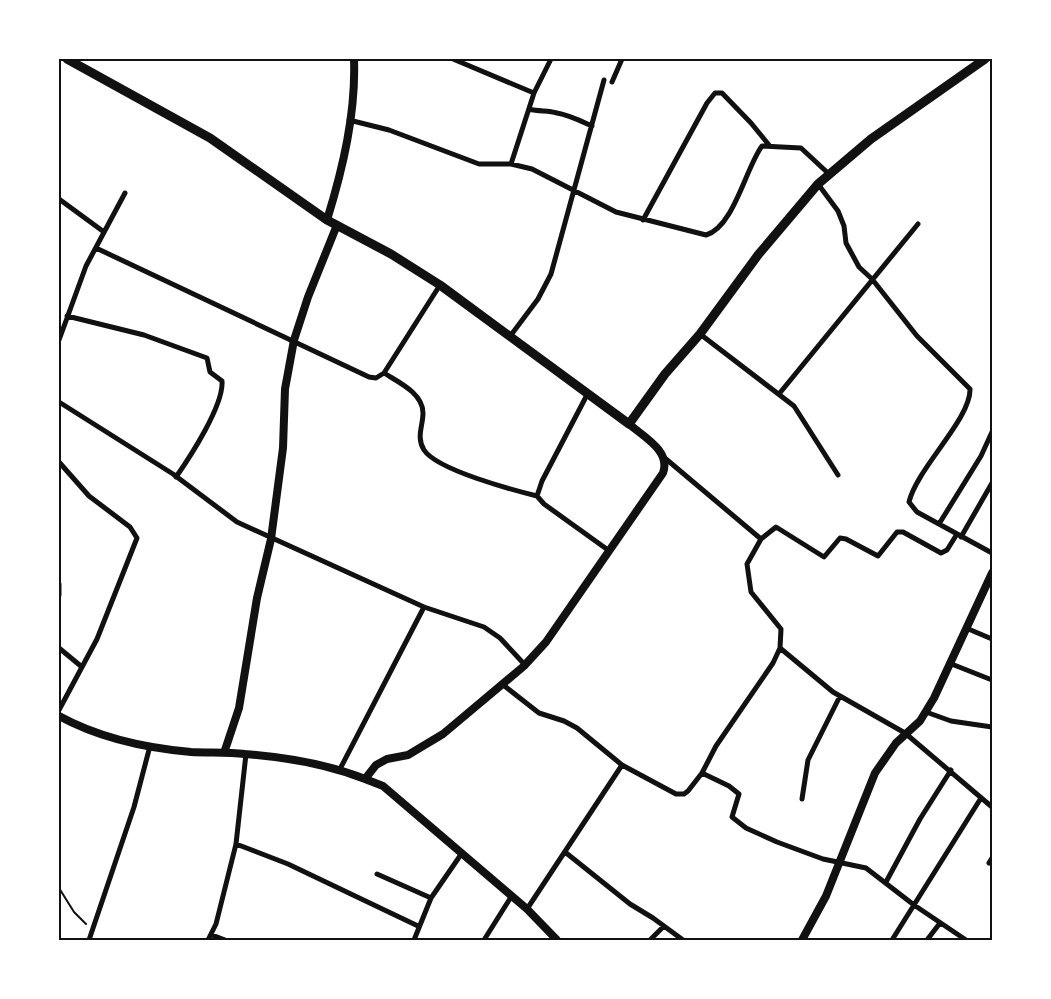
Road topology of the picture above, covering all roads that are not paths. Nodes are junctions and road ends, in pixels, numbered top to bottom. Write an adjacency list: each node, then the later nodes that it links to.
1 (67, 59): 20 (main road)
2 (354, 59): 11 (street)
3 (453, 59): 9 (street)
4 (551, 59): 9 (street)
5 (622, 59): 8 (street)
6 (980, 60): 15 (main road)
7 (604, 80): 12 (street)
8 (612, 82)
9 (534, 93): 10 (street)
10 (529, 109): 12 (street); 14 (street)
11 (349, 120): 14 (street); 20 (street)
12 (592, 126): 17 (street)
13 (769, 145): 15 (street); 21 (street); 21 (street)
14 (511, 164): 17 (street)
15 (831, 175): 16 (main road)
16 (818, 184): 26 (street); 29 (main road)
17 (574, 190): 21 (street); 30 (street)
18 (124, 193): 24 (street)
19 (59, 199): 24 (street)
20 (327, 220): 23 (main road)
21 (642, 220)
22 (918, 224): 26 (street)
23 (337, 225): 27 (main road); 32 (street)
24 (104, 232): 25 (street)
25 (96, 248): 28 (street); 32 (street)
26 (872, 279): 35 (street); 45 (street)
27 (440, 285): 30 (main road); 33 (street)
28 (66, 316): 31 (street); 42 (street)
29 (700, 334): 35 (street); 37 (main road)
30 (510, 335): 34 (main road)
31 (59, 340)
32 (294, 340): 33 (street); 47 (street)
33 (384, 373): 44 (street)
34 (588, 393): 37 (main road); 44 (street)
35 (779, 394): 41 (street)
36 (59, 402): 42 (street)
37 (629, 424): 39 (street)
38 (992, 432): 45 (street)
39 (666, 459): 48 (street); 49 (street)
40 (59, 462): 61 (street)
41 (838, 475)
42 (176, 477): 47 (street)
43 (992, 483): 46 (street)
44 (537, 496): 49 (street)
45 (939, 524): 46 (street)
46 (959, 536): 48 (street); 50 (street)
47 (271, 539): 54 (street); 71 (street)
48 (761, 539): 58 (street)
49 (608, 550): 60 (street)
50 (992, 553)
51 (992, 573): 55 (street)
52 (59, 584): 53 (street)
53 (59, 595)
54 (424, 607): 60 (street); 74 (street)
55 (966, 628): 56 (street); 59 (street)
56 (992, 639)
57 (59, 648): 61 (street)
58 (780, 648): 64 (street); 76 (street)
59 (949, 663): 62 (street); 66 (street)
60 (525, 665): 63 (street)
61 (82, 667): 65 (street)
62 (992, 680)
63 (502, 684): 73 (street); 77 (street)
64 (840, 696): 69 (street); 78 (street)
65 (59, 710)
66 (926, 712): 68 (street); 69 (street)
67 (59, 716): 70 (street)
68 (992, 727)
69 (905, 733): 75 (street); 85 (street)
70 (150, 746): 71 (street); 97 (street)
71 (224, 753): 72 (street)
72 (246, 754): 74 (street); 81 (street)
73 (622, 765): 76 (street); 82 (street)
74 (340, 769): 77 (street)
75 (951, 770): 79 (street); 88 (street)
76 (702, 773): 85 (street)
77 (365, 779): 83 (street)
78 (802, 798)
79 (981, 798): 80 (street); 91 (street)
80 (992, 807)
81 (236, 844): 94 (street); 96 (street)
82 (565, 852): 92 (street); 95 (street)
83 (462, 853): 89 (street); 90 (street)
84 (992, 858): 86 (street)
85 (838, 862): 88 (street); 105 (street)
86 (989, 863)
87 (377, 874): 90 (street)
88 (886, 882): 91 (street)
89 (511, 897): 92 (street); 101 (street)
90 (431, 898): 94 (street)
91 (914, 905): 93 (street); 106 (street)
92 (527, 909): 102 (street)
93 (940, 923): 107 (street); 108 (street)
94 (418, 926): 100 (street)
95 (664, 926): 103 (street); 104 (street)
96 (212, 935): 98 (street); 99 (street)
97 (89, 940)
98 (208, 940)
99 (225, 940)
100 (414, 940)
101 (484, 940)
102 (557, 940)
103 (650, 940)
104 (682, 940)
105 (802, 940)
106 (892, 940)
107 (927, 940)
108 (966, 940)

